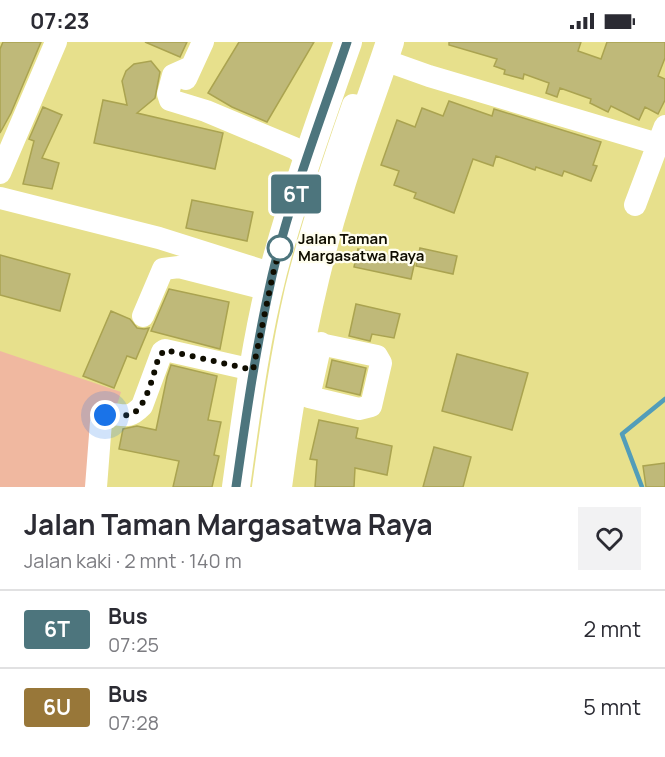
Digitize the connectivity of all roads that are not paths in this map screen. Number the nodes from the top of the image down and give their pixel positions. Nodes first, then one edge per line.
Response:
1 (56, 42) edge
2 (203, 42) edge
3 (347, 44) edge
4 (384, 48) edge
5 (662, 135) edge
6 (308, 157) junction
7 (0, 173) edge
8 (0, 198) edge
9 (635, 205) dead end
10 (271, 282) junction
11 (143, 316) dead end
12 (311, 341) junction
13 (253, 370) junction
14 (299, 395) junction
15 (96, 487) edge
16 (236, 487) edge
17 (246, 487) edge
18 (263, 487) edge
19 (278, 487) edge

1 - 7 street
2 - 6 street
3 - 6 main road
3 - 17 street
4 - 5 street
4 - 12 main road
4 - 18 street
5 - 9 street
6 - 10 main road
8 - 10 street
10 - 11 street
10 - 13 main road
12 - 14 main road
12 - 14 street
13 - 15 street
13 - 16 main road
14 - 19 main road

